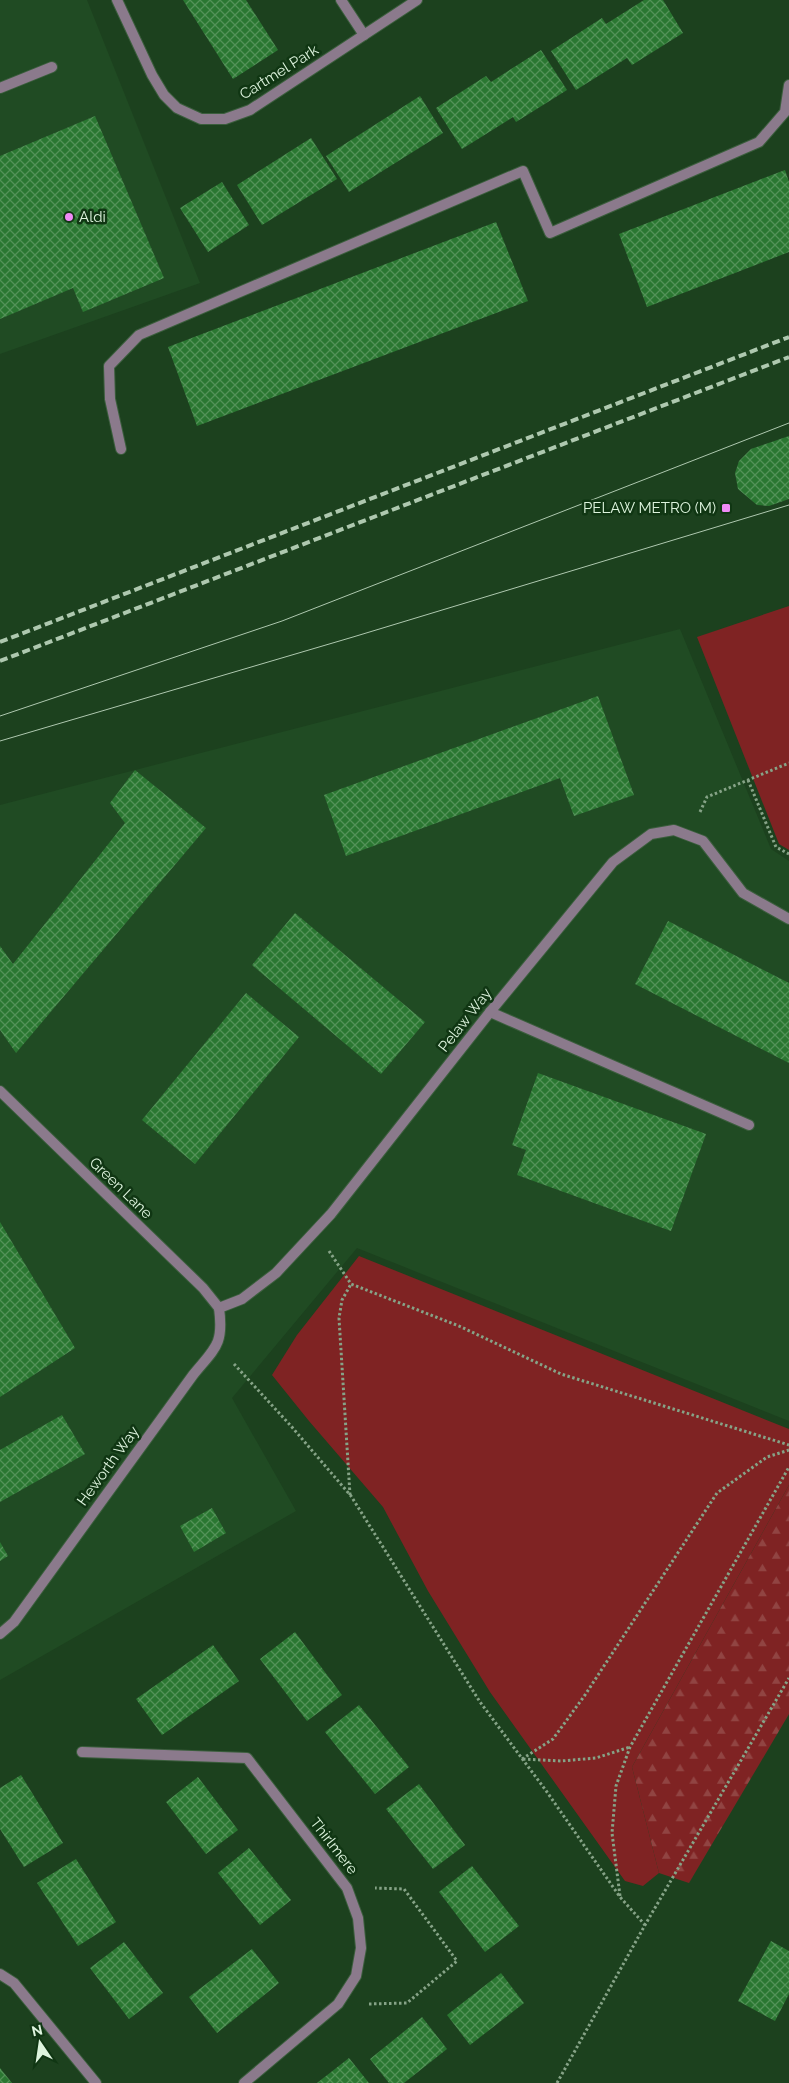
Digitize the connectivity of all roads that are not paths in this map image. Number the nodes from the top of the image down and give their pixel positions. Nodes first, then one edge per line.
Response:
1 (117, 0) edge
2 (341, 0) edge
3 (417, 0) edge
4 (364, 35) junction
5 (52, 67) dead end
6 (789, 85) edge
7 (0, 88) edge
8 (121, 449) dead end
9 (789, 919) edge
10 (490, 1012) junction
11 (0, 1091) edge
12 (749, 1125) dead end
13 (219, 1308) junction
14 (0, 1634) edge
15 (82, 1752) dead end
16 (0, 1974) edge
17 (96, 2083) edge
18 (244, 2083) edge

1 - 4 street, Cartmel Park
2 - 4 street
3 - 4 street, Cartmel Park
5 - 7 street
6 - 8 street
9 - 10 street, Pelaw Way
10 - 12 street
10 - 13 street, Pelaw Way
11 - 13 street, Green Lane
13 - 14 street, Heworth Way
15 - 18 street, Thirlmere
16 - 17 street

